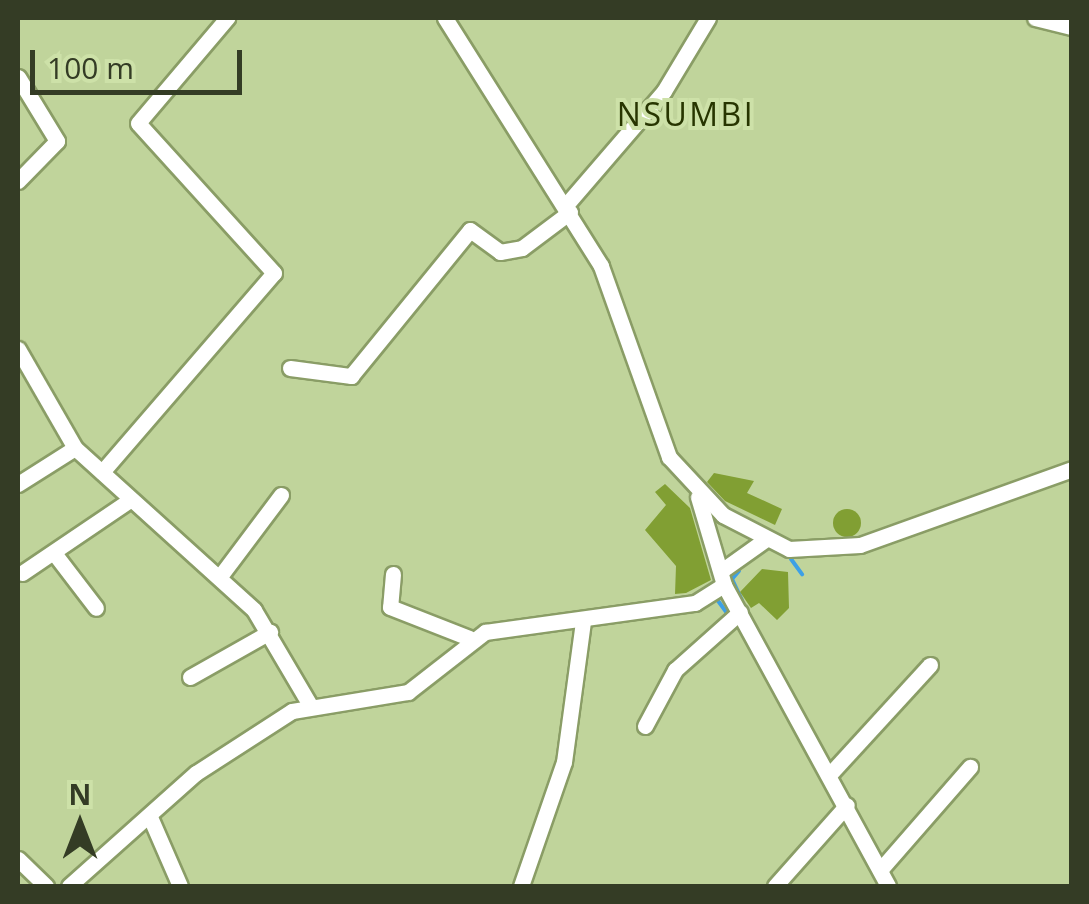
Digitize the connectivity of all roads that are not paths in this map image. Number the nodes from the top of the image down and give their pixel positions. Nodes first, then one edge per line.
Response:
1 (226, 18) edge
2 (445, 18) edge
3 (708, 18) edge
4 (1035, 18) edge
5 (1072, 27) edge
6 (18, 77) edge
7 (18, 181) edge
8 (568, 208) junction
9 (18, 349) edge
10 (290, 368) dead end
11 (74, 448) junction
12 (1072, 469) edge
13 (102, 472) junction
14 (18, 484) edge
15 (695, 490) junction
16 (281, 495) dead end
17 (130, 500) junction
18 (766, 539) junction
19 (54, 553) junction
20 (22, 574) dead end
21 (393, 574) dead end
22 (221, 575) junction
23 (724, 577) junction
24 (96, 608) dead end
25 (740, 612) junction
26 (583, 622) junction
27 (270, 632) junction
28 (469, 638) junction
29 (930, 665) dead end
30 (190, 677) dead end
31 (310, 705) junction
32 (645, 726) dead end
33 (970, 767) dead end
34 (830, 774) junction
35 (847, 805) junction
36 (150, 817) junction
37 (18, 859) edge
38 (880, 870) junction
39 (46, 886) edge
40 (69, 886) edge
41 (180, 886) edge
42 (520, 886) edge
43 (775, 886) edge
44 (888, 886) edge

1 - 13 street
2 - 8 street
3 - 8 street
4 - 5 street
6 - 7 street
8 - 10 street
8 - 15 street
9 - 11 street
11 - 13 street
11 - 14 street
12 - 18 street
13 - 17 street
15 - 18 street
15 - 23 street
16 - 22 street
17 - 19 street
17 - 22 street
18 - 23 street
19 - 20 street
19 - 24 street
21 - 28 street
22 - 27 street
23 - 25 street
23 - 26 street
25 - 32 street
25 - 34 street
26 - 28 street
26 - 42 street
27 - 30 street
27 - 31 street
28 - 31 street
29 - 34 street
31 - 36 street
33 - 38 street
34 - 35 street
35 - 38 street
35 - 43 street
36 - 40 street
36 - 41 street
37 - 39 street
38 - 44 street

